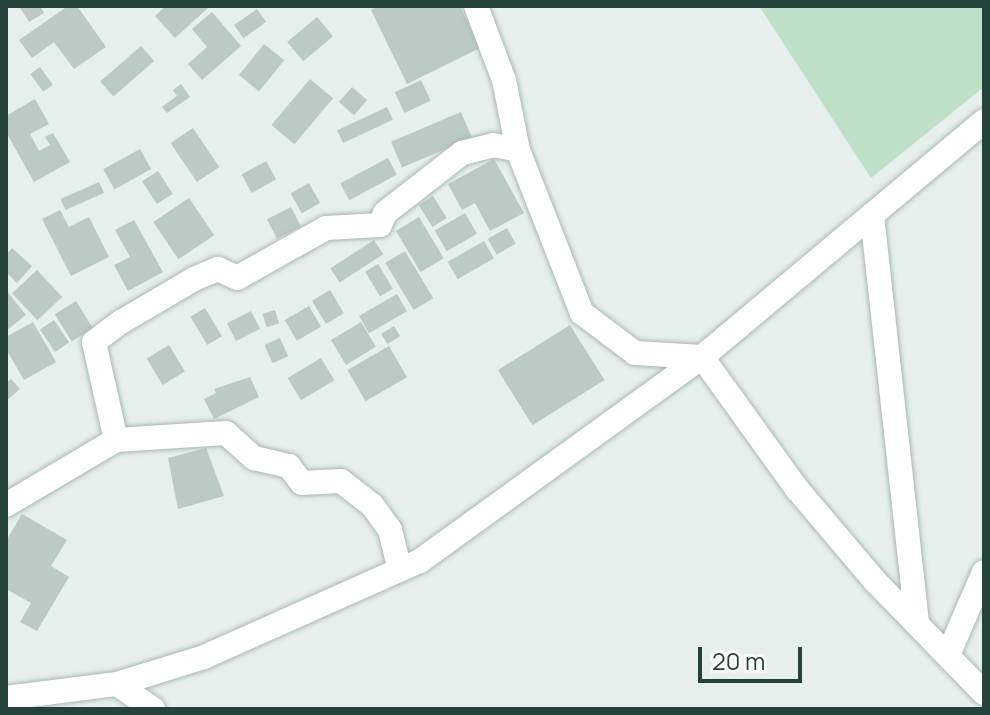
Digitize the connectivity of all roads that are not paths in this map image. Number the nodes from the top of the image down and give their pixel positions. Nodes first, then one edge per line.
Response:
1 (476, 6) edge
2 (984, 121) edge
3 (518, 150) junction
4 (872, 215) junction
5 (702, 357) junction
6 (116, 440) junction
7 (6, 505) edge
8 (400, 570) junction
9 (984, 572) edge
10 (917, 623) junction
11 (948, 655) junction
12 (117, 684) junction
13 (984, 693) edge
14 (6, 698) edge
15 (153, 709) edge

1 - 3 street
2 - 4 street
3 - 5 street
3 - 6 street
4 - 5 street
4 - 10 street
5 - 8 street
5 - 10 street
6 - 7 street
6 - 8 street
8 - 12 street
9 - 11 street
10 - 11 street
11 - 13 street
12 - 14 street
12 - 15 street

